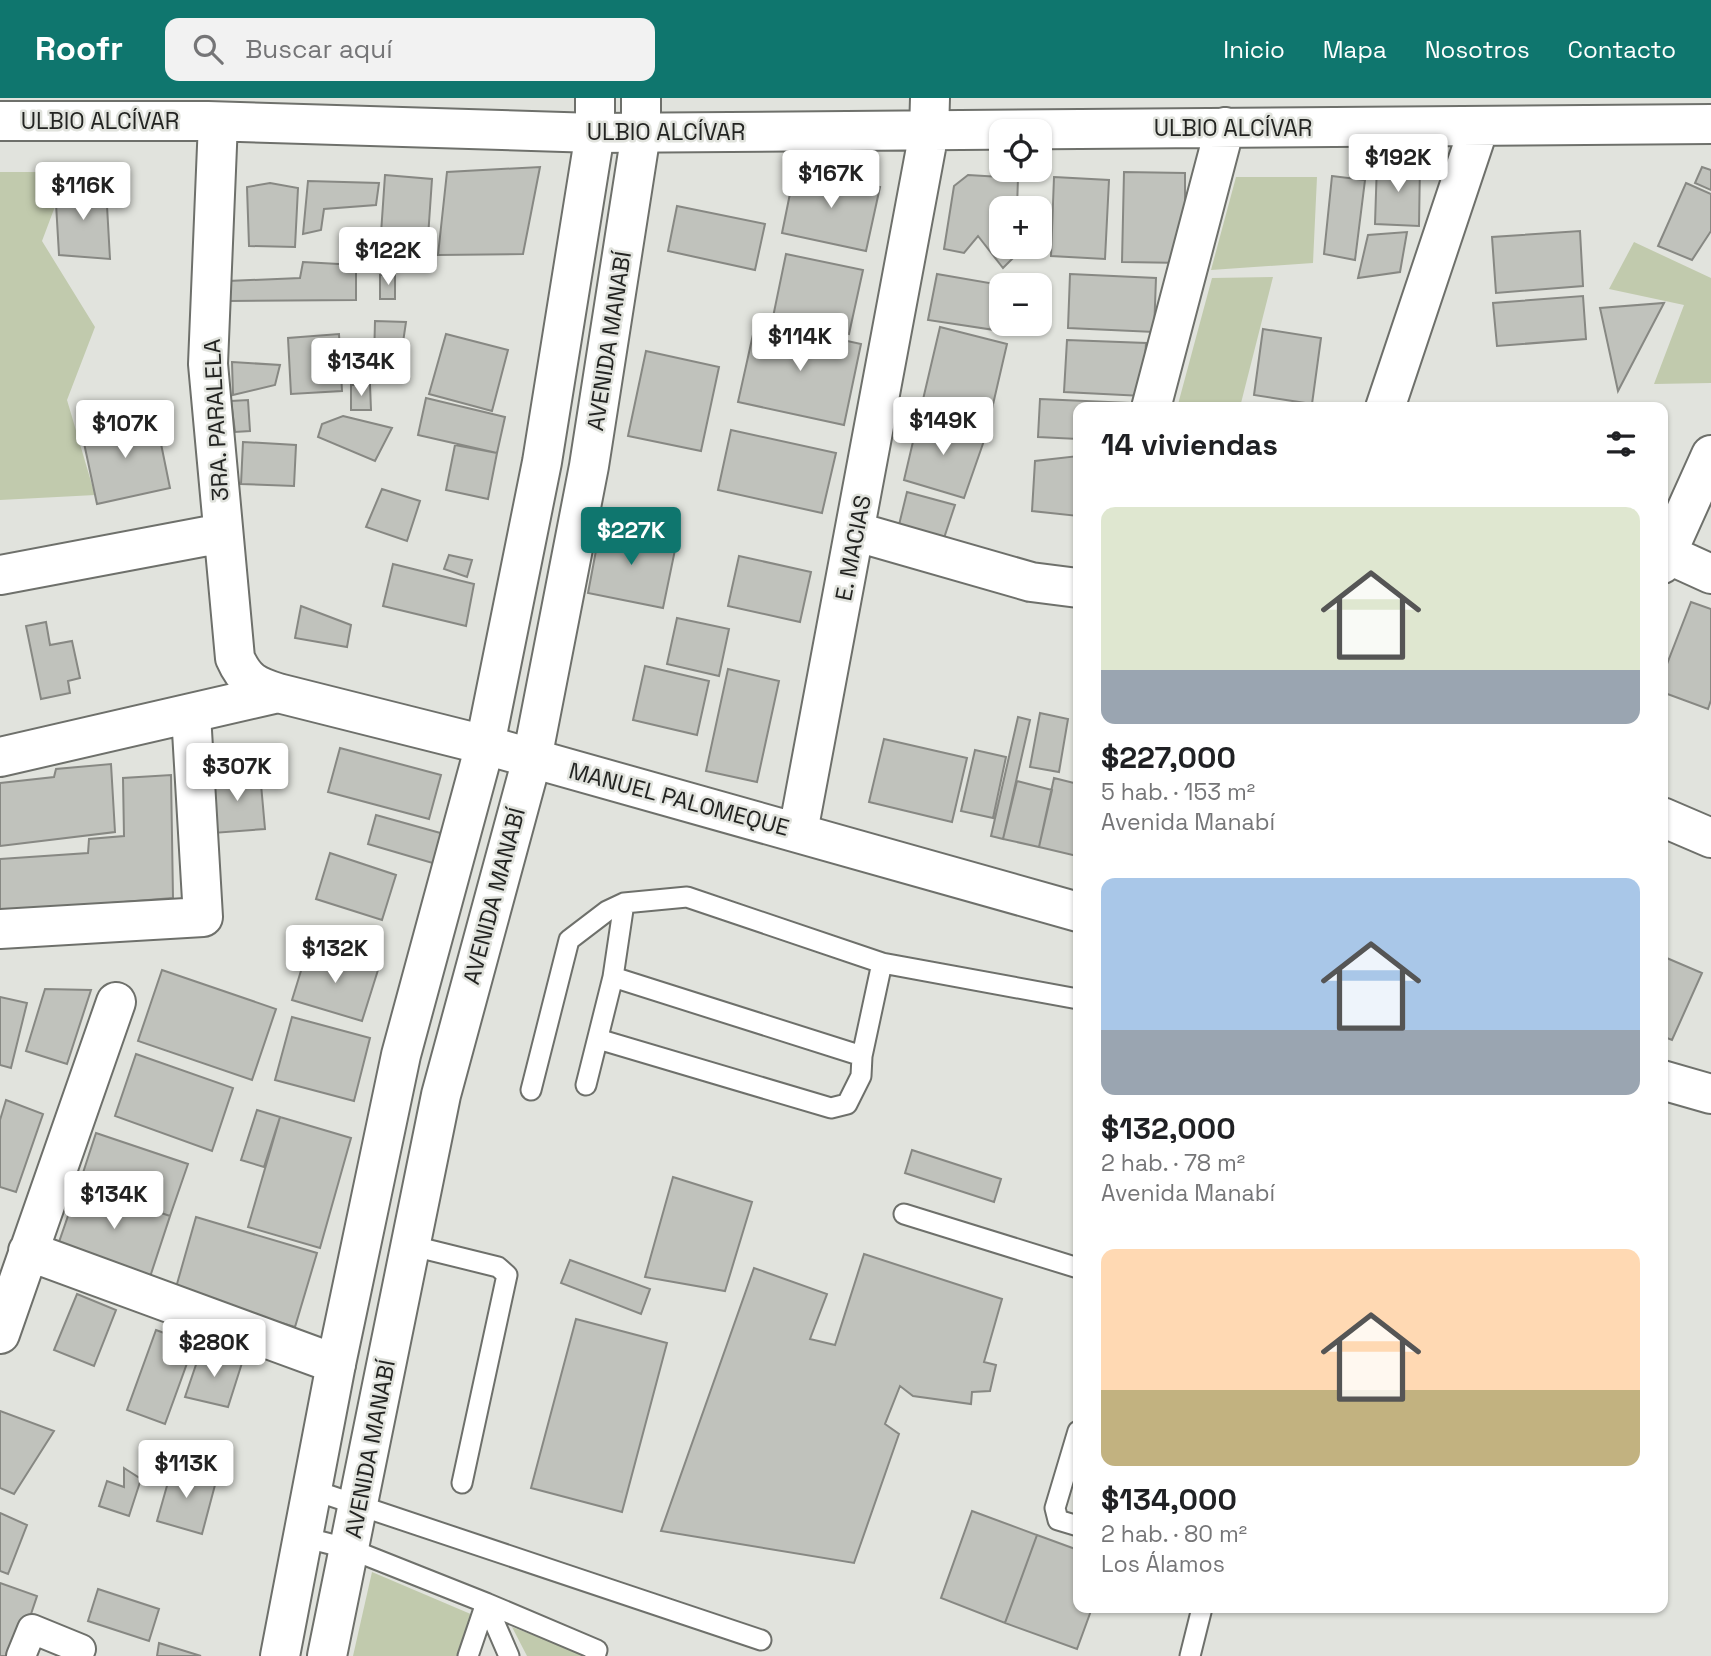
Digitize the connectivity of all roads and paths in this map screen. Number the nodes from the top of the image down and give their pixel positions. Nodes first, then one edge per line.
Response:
1 (210, 114) edge
2 (641, 115) edge
3 (930, 115) edge
4 (595, 116) edge
5 (1470, 117) edge
6 (0, 121) edge
7 (1711, 124) edge
8 (1225, 127) junction
9 (1153, 402) edge
10 (1387, 402) edge
11 (1711, 455) edge
12 (856, 532) junction
13 (223, 533) junction
14 (1668, 552) edge
15 (1668, 560) edge
16 (1711, 574) edge
17 (0, 575) edge
18 (1073, 587) edge
19 (278, 693) junction
20 (191, 714) junction
21 (485, 745) junction
22 (0, 757) edge
23 (532, 759) junction
24 (1668, 820) edge
25 (798, 832) junction
26 (1711, 838) edge
27 (624, 903) junction
28 (1073, 911) edge
29 (0, 929) edge
30 (882, 963) junction
31 (613, 977) junction
32 (1073, 998) edge
33 (116, 1002) dead end
34 (598, 1039) junction
35 (862, 1056) junction
36 (1668, 1082) edge
37 (586, 1085) dead end
38 (531, 1090) dead end
39 (1711, 1094) edge
40 (904, 1214) dead end
41 (409, 1245) junction
42 (28, 1251) junction
43 (1073, 1266) edge
44 (0, 1334) edge
45 (336, 1364) junction
46 (1073, 1448) edge
47 (462, 1483) dead end
48 (313, 1490) junction
49 (358, 1506) junction
50 (1073, 1524) edge
51 (303, 1537) junction
52 (351, 1549) junction
53 (486, 1603) junction
54 (1201, 1613) edge
55 (761, 1640) dead end
56 (80, 1648) dead end
57 (21, 1656) edge
58 (280, 1656) edge
59 (327, 1656) edge
60 (468, 1656) edge
61 (509, 1656) edge
62 (595, 1656) edge
63 (1190, 1656) edge

1 - 4 street, ULBIO ALCÍVAR
1 - 6 street, ULBIO ALCÍVAR
1 - 13 street, 3RA. PARALELA
2 - 3 street, ULBIO ALCÍVAR
2 - 4 street, ULBIO ALCÍVAR
2 - 23 street, AVENIDA MANABÍ
3 - 8 street, ULBIO ALCÍVAR
3 - 12 street, E. MACIAS
4 - 21 street, AVENIDA MANABÍ
5 - 7 street, ULBIO ALCÍVAR
5 - 8 street, ULBIO ALCÍVAR
5 - 10 street
8 - 9 street
11 - 14 street
12 - 18 street
12 - 25 street, E. MACIAS
13 - 17 street
13 - 19 street, 3RA. PARALELA
15 - 16 street
19 - 20 street
19 - 21 street, MANUEL PALOMEQUE
20 - 22 street
20 - 29 street
21 - 23 street, MANUEL PALOMEQUE
21 - 45 street, AVENIDA MANABÍ
23 - 25 street, MANUEL PALOMEQUE
23 - 41 street, AVENIDA MANABÍ
24 - 26 street
25 - 28 street, MANUEL PALOMEQUE
27 - 30 lane
27 - 31 lane
27 - 38 lane
30 - 32 lane
30 - 35 lane
31 - 34 lane
31 - 35 lane
33 - 42 street
34 - 35 lane
34 - 37 lane
36 - 39 street
40 - 43 lane
41 - 47 lane
41 - 49 street, AVENIDA MANABÍ
42 - 44 street
42 - 45 street
45 - 48 street, AVENIDA MANABÍ
46 - 50 lane
48 - 49 lane
48 - 51 street, AVENIDA MANABÍ
49 - 52 street, AVENIDA MANABÍ
49 - 55 lane
51 - 52 lane
51 - 58 street, AVENIDA MANABÍ
52 - 53 lane
52 - 59 street, AVENIDA MANABÍ
53 - 60 lane
53 - 61 lane
53 - 62 lane
54 - 63 lane
56 - 57 street

